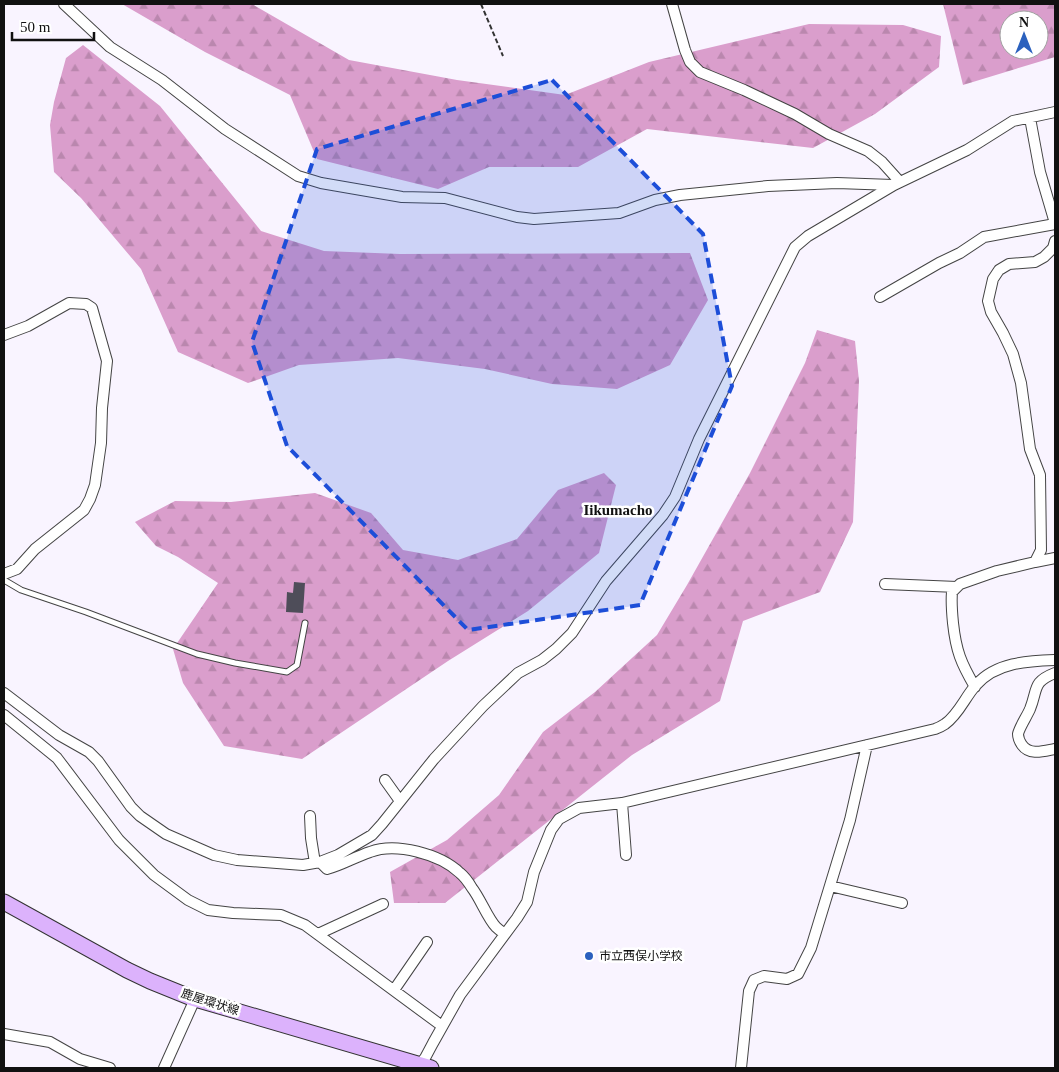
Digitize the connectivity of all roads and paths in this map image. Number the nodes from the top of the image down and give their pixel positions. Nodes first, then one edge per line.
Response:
1 (64, 4) edge
2 (481, 4) edge
3 (672, 4) edge
4 (502, 56) dead end
5 (1055, 112) edge
6 (1030, 118) junction
7 (897, 184) junction
8 (1055, 224) edge
9 (1055, 240) edge
10 (880, 297) dead end
11 (4, 335) edge
12 (1055, 558) edge
13 (1035, 562) junction
14 (4, 574) edge
15 (4, 580) edge
16 (885, 584) dead end
17 (957, 587) junction
18 (305, 623) dead end
19 (1055, 660) edge
20 (1055, 673) edge
21 (975, 687) junction
22 (4, 693) edge
23 (4, 715) edge
24 (867, 744) junction
25 (1055, 749) edge
26 (384, 780) dead end
27 (400, 801) junction
28 (622, 803) junction
29 (310, 816) dead end
30 (626, 855) dead end
31 (318, 862) junction
32 (830, 886) junction
33 (4, 902) edge
34 (902, 903) dead end
35 (383, 904) dead end
36 (318, 934) junction
37 (505, 934) junction
38 (427, 942) dead end
39 (394, 990) junction
40 (195, 999) junction
41 (442, 1026) junction
42 (4, 1034) edge
43 (425, 1066) edge
44 (110, 1068) edge
45 (164, 1068) edge
46 (741, 1068) edge

1 - 7 street
2 - 4 path
3 - 7 street
5 - 6 street
6 - 7 street
6 - 8 street
7 - 27 street
8 - 10 street
9 - 13 street
11 - 14 street
12 - 13 street
13 - 17 street
15 - 18 lane
16 - 17 street
17 - 21 street
19 - 21 street
20 - 25 street
21 - 24 street
22 - 31 street
23 - 36 street
24 - 28 street
24 - 32 street
26 - 27 street
27 - 31 street
28 - 30 street
28 - 37 street
29 - 31 street
31 - 37 street
32 - 34 street
32 - 46 street
33 - 40 main road, 鹿屋環状線
35 - 36 street
36 - 39 street
37 - 41 street
38 - 39 street
39 - 41 street
40 - 43 main road, 鹿屋環状線
40 - 45 street
41 - 43 street
42 - 44 street

